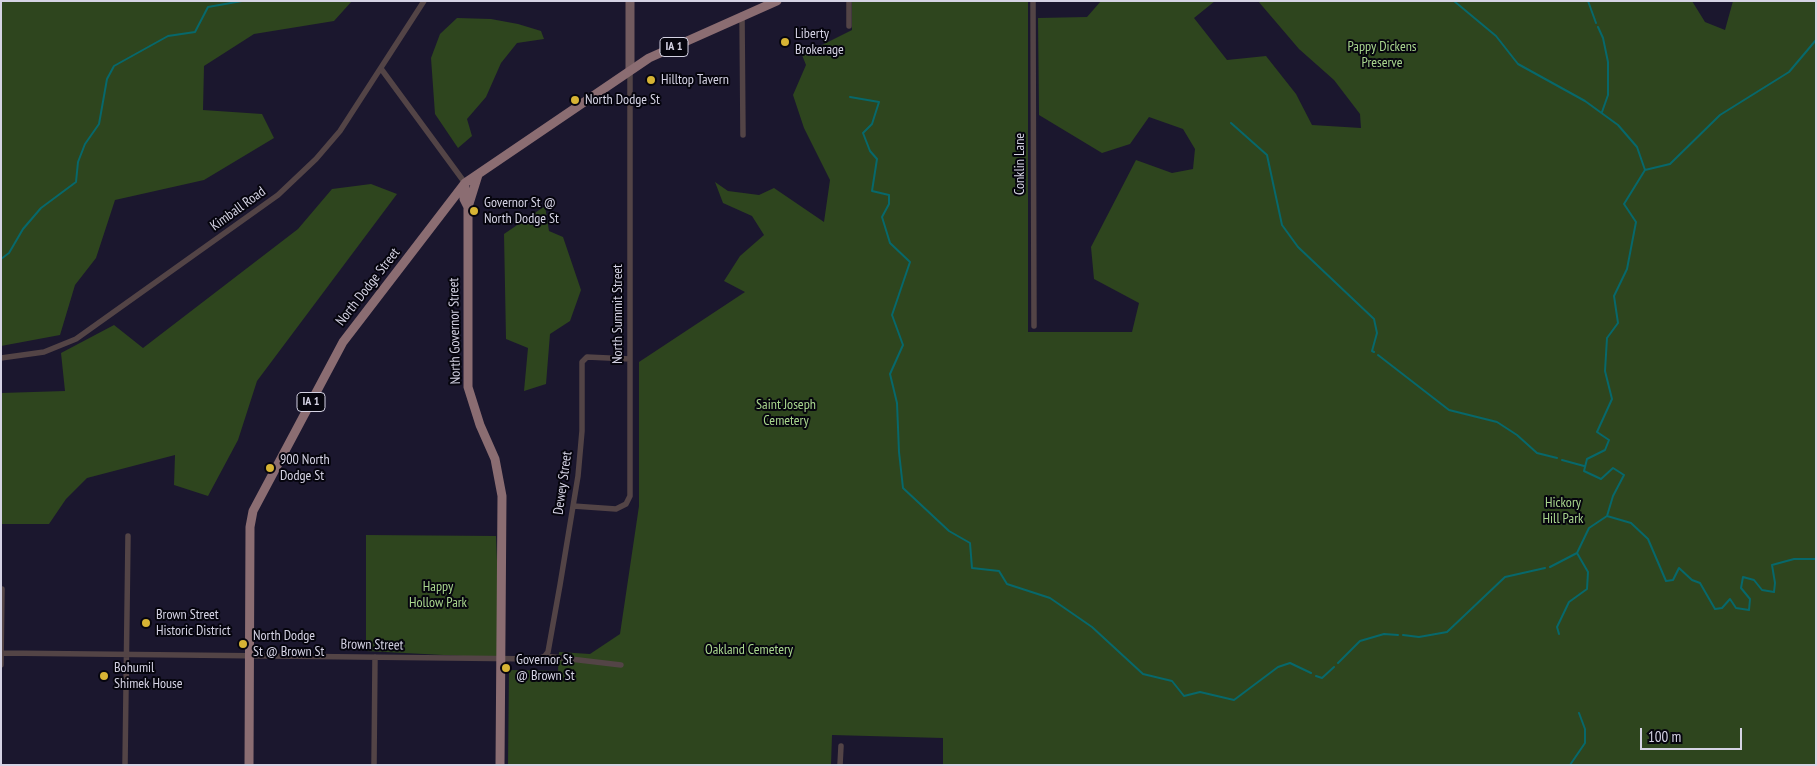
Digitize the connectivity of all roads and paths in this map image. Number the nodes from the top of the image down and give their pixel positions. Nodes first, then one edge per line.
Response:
1 (424, 1) edge
2 (630, 1) edge
3 (777, 1) edge
4 (849, 1) edge
5 (1033, 1) edge
6 (742, 15) junction
7 (849, 26) dead end
8 (630, 69) junction
9 (382, 70) junction
10 (743, 134) dead end
11 (478, 175) junction
12 (465, 183) junction
13 (447, 206) junction
14 (468, 207) junction
15 (1034, 326) dead end
16 (1, 358) edge
17 (630, 359) junction
18 (573, 506) junction
19 (128, 536) dead end
20 (2, 589) edge
21 (1, 653) edge
22 (125, 655) junction
23 (251, 656) junction
24 (545, 656) junction
25 (375, 657) junction
26 (501, 658) junction
27 (1, 665) edge
28 (621, 665) dead end
29 (841, 746) dead end
30 (125, 765) edge
31 (249, 765) edge
32 (374, 765) edge
33 (500, 765) edge
34 (840, 765) edge

1 - 9 street, Kimball Road
2 - 8 street
3 - 6 main road, North Dodge Street / IA 1
4 - 7 street
5 - 15 street, Conklin Lane
6 - 8 main road, North Dodge Street / IA 1
6 - 10 street
8 - 11 main road, North Dodge Street / IA 1
8 - 17 street, North Summit Street
9 - 12 street, North Governor Street
9 - 16 street, Kimball Road
11 - 12 main road, North Dodge Street / IA 1
11 - 14 main road
12 - 13 main road, North Dodge Street / IA 1
12 - 14 main road, North Governor Street
13 - 14 main road
13 - 23 main road, North Dodge Street / IA 1
14 - 26 main road, North Governor Street
17 - 18 street, Dewey Street
17 - 18 street, North Summit Street
18 - 24 street, Dewey Street
19 - 22 street
20 - 21 street
21 - 22 street, Brown Street
21 - 27 street
22 - 23 street, Brown Street
22 - 30 street
23 - 25 street, Brown Street
23 - 31 main road, North Dodge Street / IA 1
24 - 26 street, Brown Street
24 - 28 street, Brown Street
25 - 26 street, Brown Street
25 - 32 street
26 - 33 main road, North Governor Street
29 - 34 street

